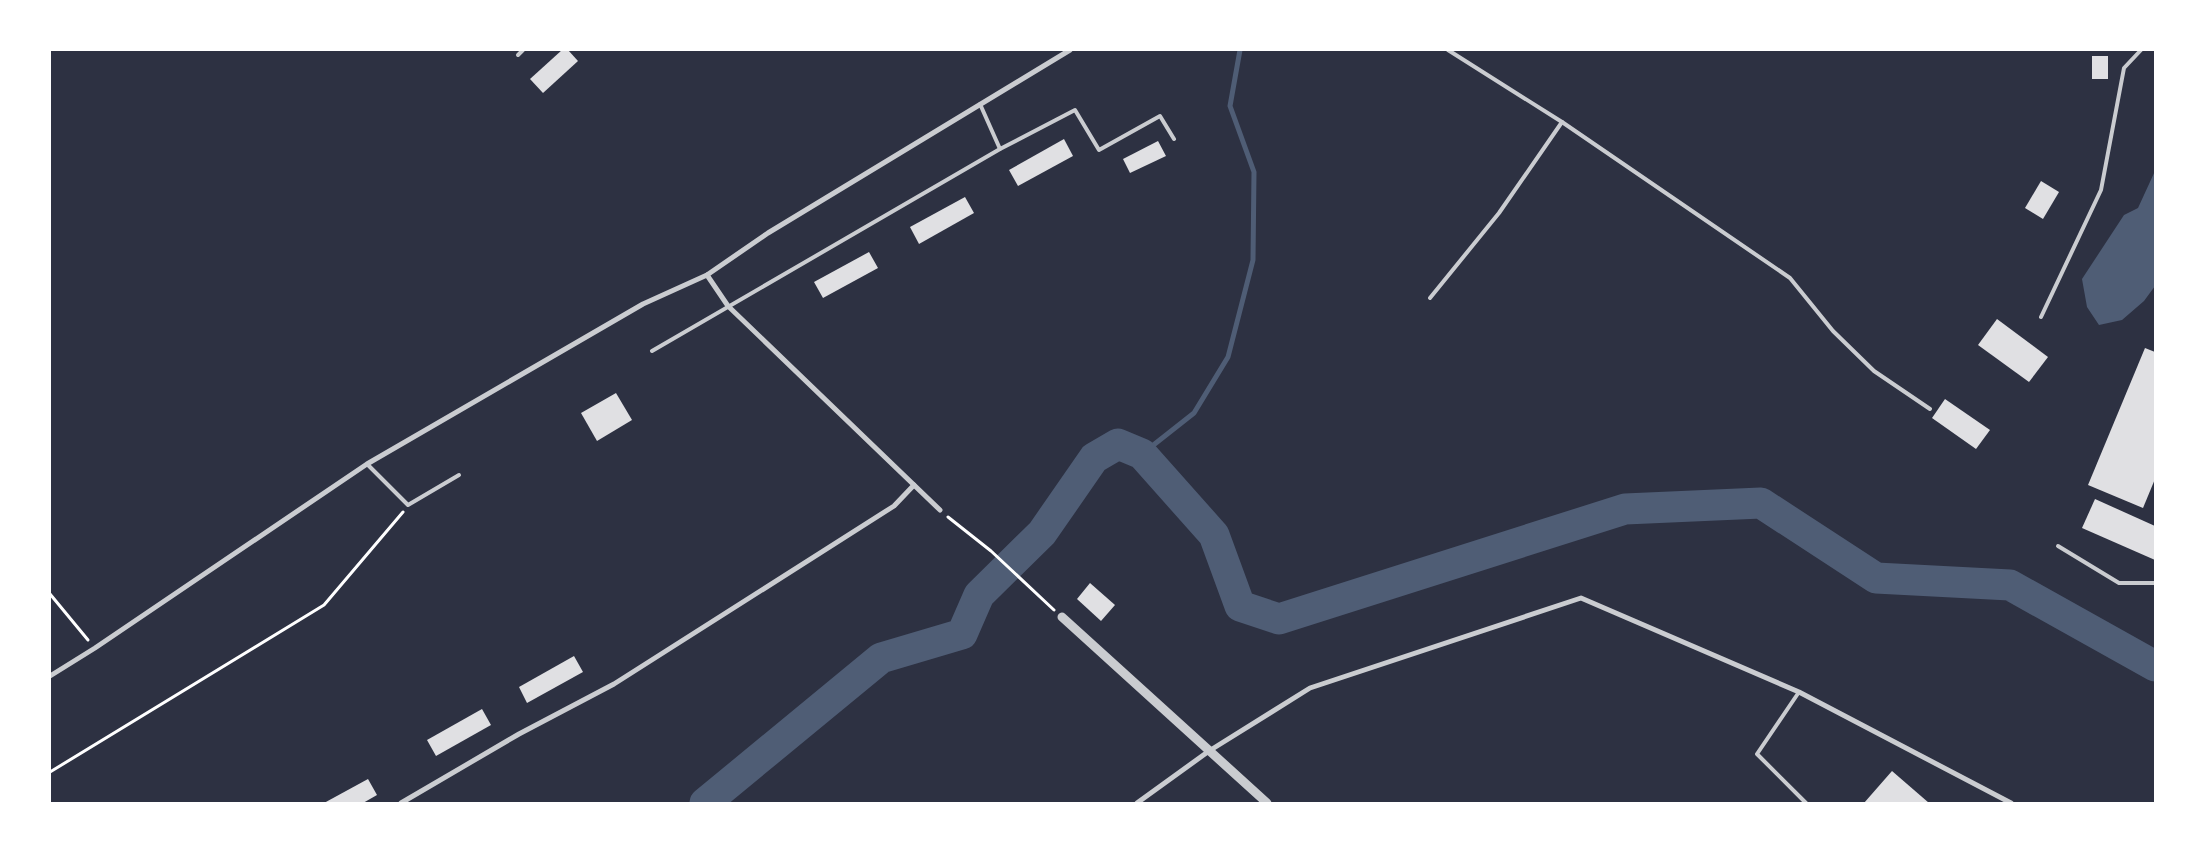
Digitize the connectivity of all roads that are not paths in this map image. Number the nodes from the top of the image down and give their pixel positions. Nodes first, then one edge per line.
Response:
1 (523, 50) edge
2 (1070, 50) edge
3 (1448, 50) edge
4 (2141, 50) edge
5 (518, 55) dead end
6 (980, 104) junction
7 (1562, 122) junction
8 (1174, 139) dead end
9 (1000, 149) junction
10 (706, 276) junction
11 (1430, 298) dead end
12 (728, 306) junction
13 (2041, 317) dead end
14 (652, 351) dead end
15 (1930, 409) dead end
16 (367, 464) junction
17 (459, 475) dead end
18 (914, 486) junction
19 (940, 510) road end
20 (2058, 546) dead end
21 (2155, 583) edge
22 (1062, 617) road end
23 (50, 676) edge
24 (1799, 692) junction
25 (1209, 751) junction
26 (401, 803) edge
27 (1137, 803) edge
28 (1267, 803) edge
29 (1806, 803) edge
30 (2011, 803) edge

1 - 5 lane
2 - 6 street
3 - 7 lane
4 - 13 lane
6 - 9 lane
6 - 10 street
7 - 11 lane
7 - 15 lane
8 - 9 lane
9 - 12 lane
10 - 12 street
10 - 16 street
12 - 14 lane
12 - 18 street
16 - 17 lane
16 - 23 street
18 - 19 street
18 - 26 street
20 - 21 lane
22 - 25 street
24 - 25 street
24 - 29 lane
24 - 30 street
25 - 27 street
25 - 28 street

